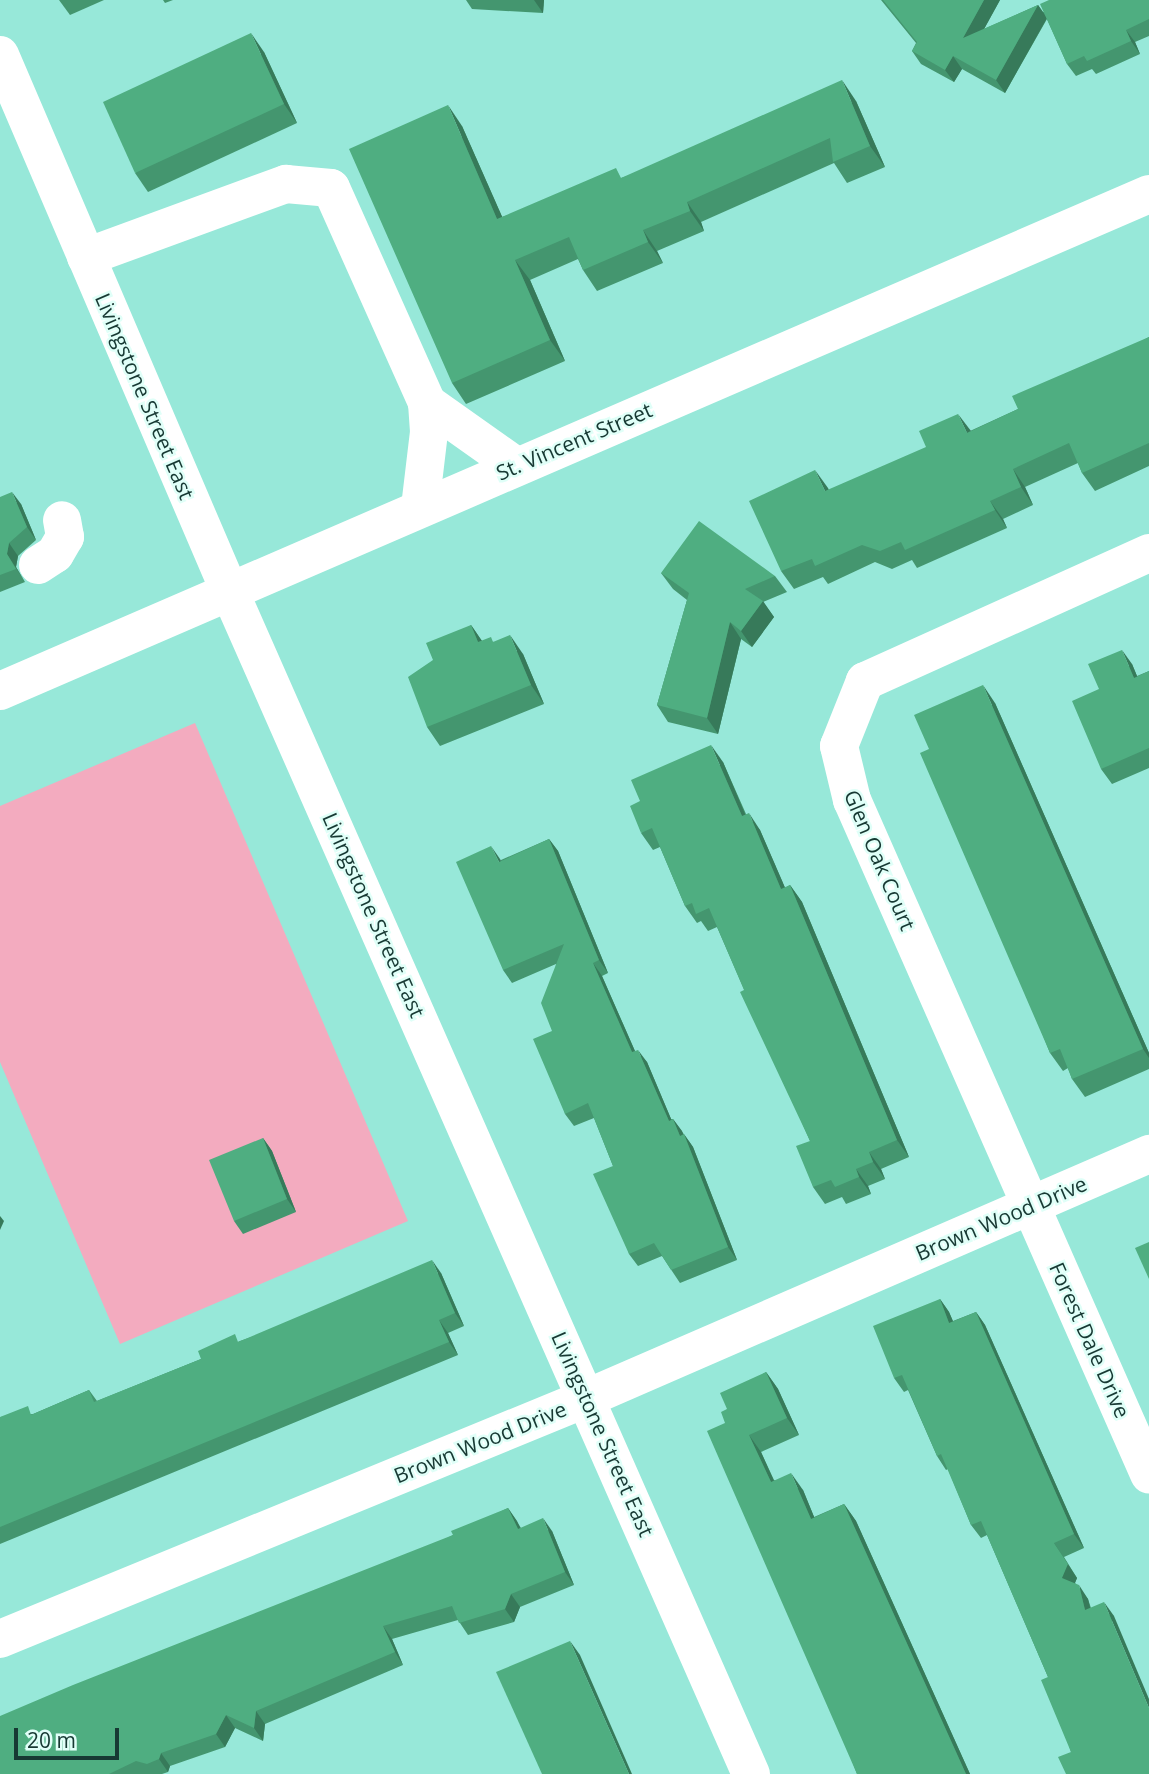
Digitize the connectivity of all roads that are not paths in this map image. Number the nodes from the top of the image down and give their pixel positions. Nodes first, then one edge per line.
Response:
1 (0, 55) edge
2 (1149, 194) edge
3 (86, 257) junction
4 (427, 403) junction
5 (516, 466) junction
6 (419, 507) junction
7 (62, 520) dead end
8 (1149, 553) edge
9 (38, 565) dead end
10 (229, 590) junction
11 (0, 691) edge
12 (1149, 1154) edge
13 (1031, 1206) junction
14 (587, 1398) junction
15 (1149, 1474) edge
16 (0, 1639) edge
17 (751, 1774) edge

1 - 3 street, Livingstone Street East
2 - 5 street, St. Vincent Street
3 - 4 street
3 - 10 street, Livingstone Street East
4 - 5 street
4 - 6 street
5 - 6 street, St. Vincent Street
6 - 10 street, St. Vincent Street
7 - 9 street
8 - 13 street, Glen Oak Court
10 - 11 street, St. Vincent Street
10 - 14 street, Livingstone Street East
12 - 13 street, Brown Wood Drive
13 - 14 street, Brown Wood Drive
13 - 15 street, Forest Dale Drive
14 - 16 street, Brown Wood Drive
14 - 17 street, Livingstone Street East

